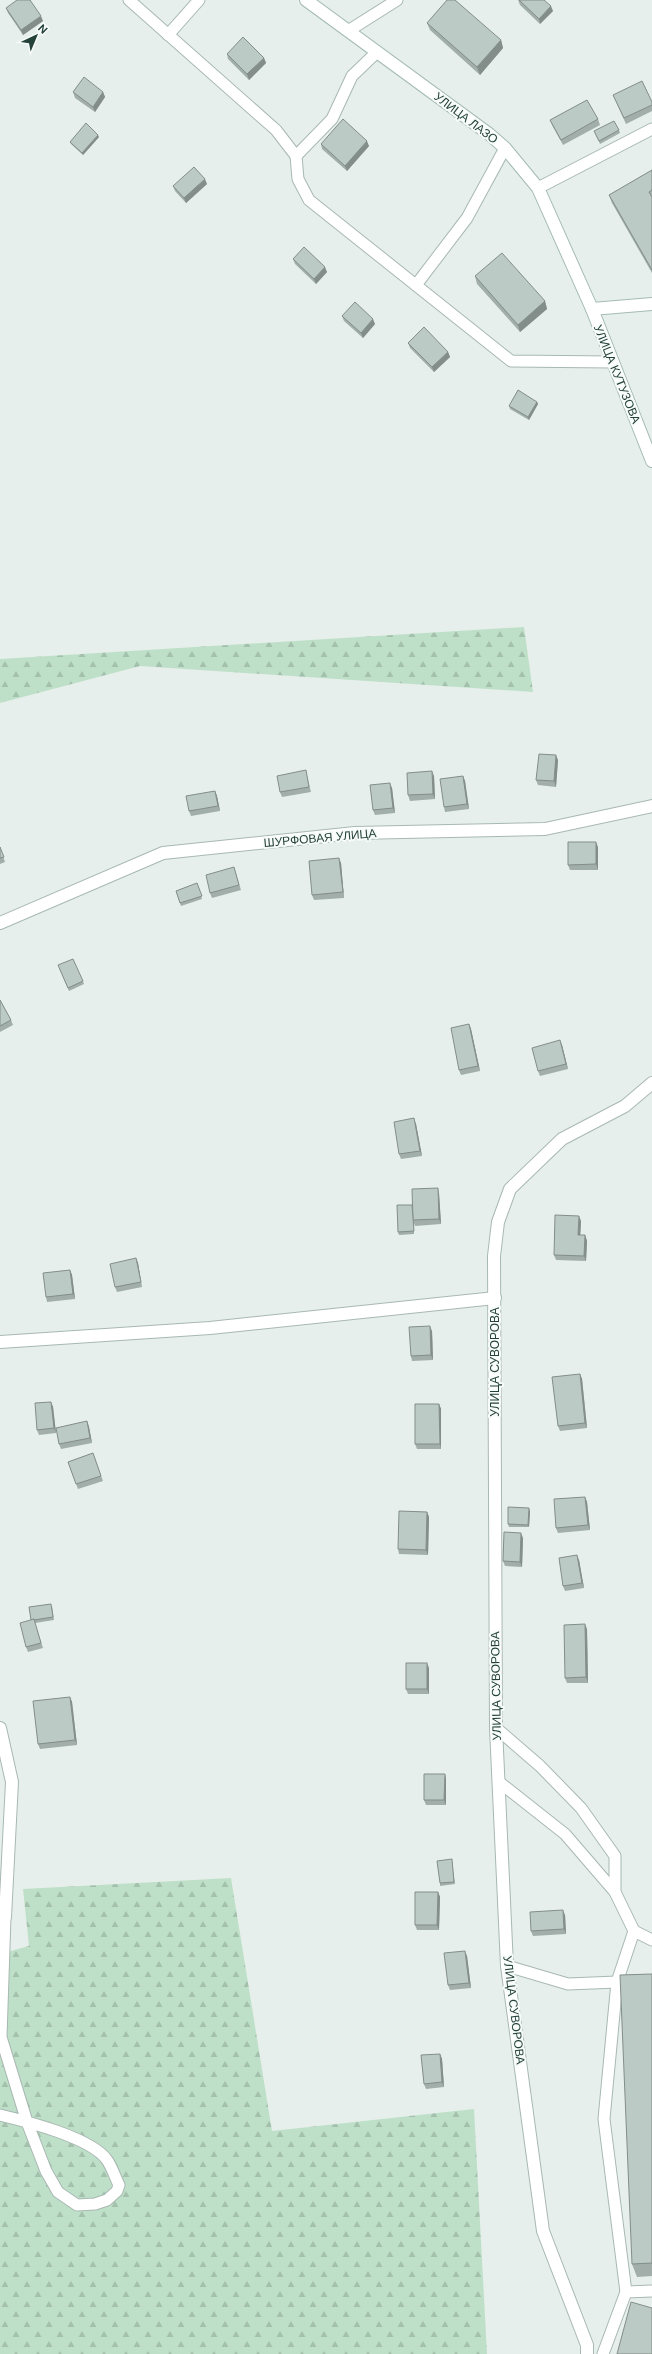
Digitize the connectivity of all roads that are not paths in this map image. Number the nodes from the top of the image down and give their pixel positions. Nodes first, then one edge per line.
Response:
1 (129, 0) edge
2 (199, 0) edge
3 (306, 0) edge
4 (397, 0) edge
5 (348, 31) junction
6 (168, 35) junction
7 (377, 52) junction
8 (652, 129) edge
9 (504, 148) junction
10 (296, 156) junction
11 (538, 188) junction
12 (416, 284) junction
13 (652, 304) edge
14 (592, 309) junction
15 (612, 362) junction
16 (652, 461) edge
17 (652, 806) edge
18 (0, 923) edge
19 (652, 1083) edge
20 (495, 1298) junction
21 (0, 1342) edge
22 (0, 1728) edge
23 (496, 1728) junction
24 (499, 1782) junction
25 (615, 1892) junction
26 (5, 1917) joint
27 (634, 1931) junction
28 (652, 1940) edge
29 (507, 1966) junction
30 (617, 1982) junction
31 (0, 2115) edge
32 (27, 2122) junction
33 (652, 2291) edge
34 (626, 2292) junction
35 (587, 2354) edge
36 (603, 2354) edge

1 - 6 lane
2 - 6 lane
3 - 5 street, УЛИЦА ЛАЗО
4 - 5 lane
5 - 7 street, УЛИЦА ЛАЗО
6 - 10 lane
7 - 9 street, УЛИЦА ЛАЗО
7 - 10 lane
8 - 11 lane
9 - 11 street, УЛИЦА ЛАЗО
9 - 12 lane
10 - 12 lane
11 - 14 street, УЛИЦА ЛАЗО
12 - 15 lane
13 - 14 street
14 - 15 street, УЛИЦА КУТУЗОВА
15 - 16 street, УЛИЦА КУТУЗОВА
17 - 18 street, ШУРФОВАЯ УЛИЦА
19 - 20 street, УЛИЦА СУВОРОВА
20 - 21 street
20 - 23 street, УЛИЦА СУВОРОВА
22 - 26 street
23 - 24 street, УЛИЦА СУВОРОВА
23 - 25 lane
24 - 25 lane
24 - 29 street, УЛИЦА СУВОРОВА
25 - 27 lane
26 - 32 lane
27 - 28 lane
27 - 30 lane
29 - 30 lane
29 - 35 street, УЛИЦА СУВОРОВА
30 - 34 lane
31 - 32 lane
32 - 32 lane
33 - 34 lane
34 - 36 lane

